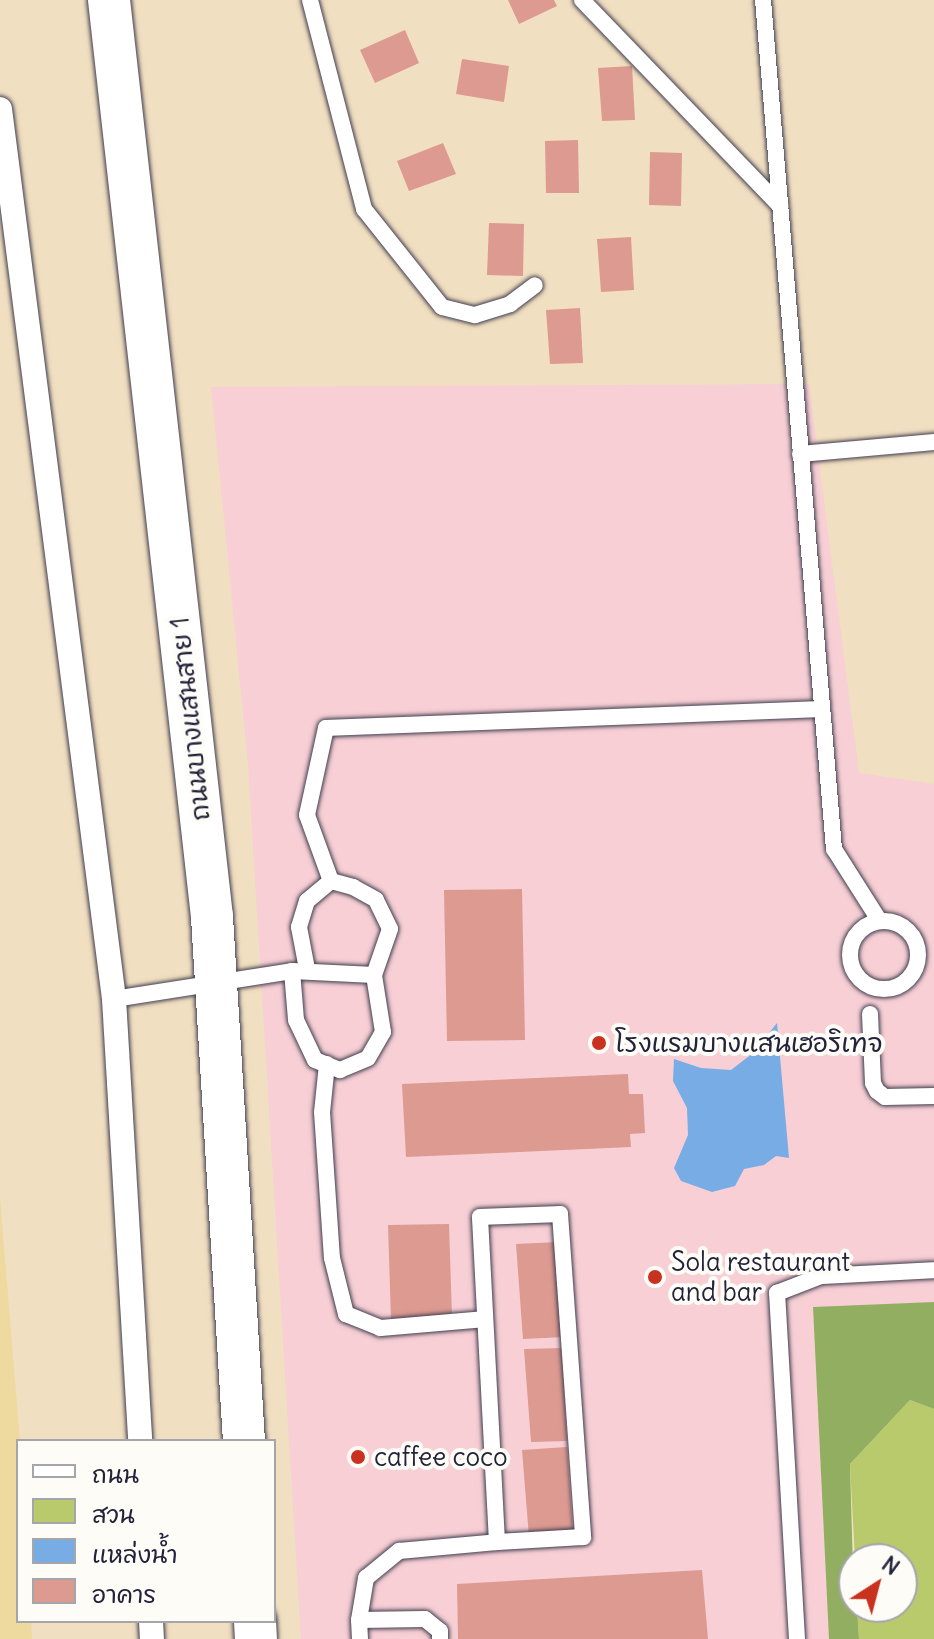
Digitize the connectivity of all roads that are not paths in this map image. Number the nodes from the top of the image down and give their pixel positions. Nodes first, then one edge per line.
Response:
1 (109, 0) edge
2 (310, 0) edge
3 (582, 0) edge
4 (763, 0) edge
5 (0, 109) edge
6 (780, 206) junction
7 (535, 285) dead end
8 (934, 442) edge
9 (800, 454) junction
10 (821, 709) junction
11 (331, 881) junction
12 (879, 920) junction
13 (926, 952) edge
14 (299, 970) junction
15 (374, 975) junction
16 (216, 981) junction
17 (114, 999) junction
18 (870, 1014) dead end
19 (327, 1064) junction
20 (934, 1096) edge
21 (934, 1270) edge
22 (484, 1319) junction
23 (140, 1439) edge
24 (244, 1439) edge
25 (497, 1542) junction
26 (359, 1620) junction
27 (360, 1639) edge
28 (440, 1639) edge
29 (797, 1639) edge

1 - 16 street, ถนนบางแสนสาย 1
2 - 7 lane
3 - 6 lane
4 - 6 lane
5 - 17 street
6 - 9 lane
8 - 9 lane
9 - 10 lane
10 - 11 lane
10 - 12 lane
11 - 14 lane
11 - 15 lane
12 - 13 lane
12 - 13 lane
14 - 15 lane
14 - 16 lane
14 - 19 lane
15 - 19 lane
16 - 17 lane
16 - 24 street, ถนนบางแสนสาย 1
17 - 23 street
18 - 20 lane
19 - 22 lane
21 - 29 lane
22 - 25 lane
22 - 25 lane
25 - 26 lane
26 - 27 lane
26 - 28 lane

